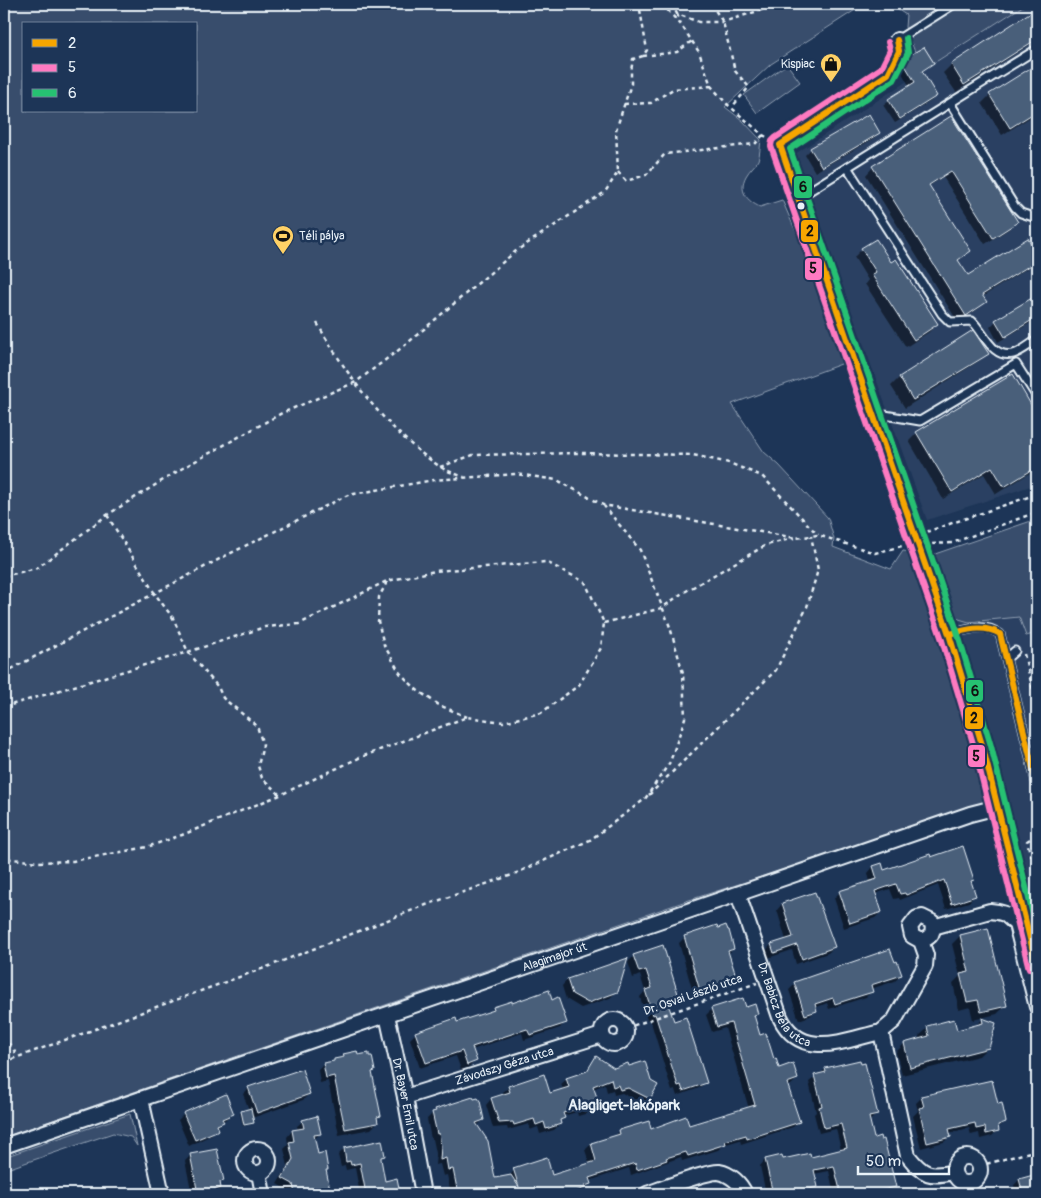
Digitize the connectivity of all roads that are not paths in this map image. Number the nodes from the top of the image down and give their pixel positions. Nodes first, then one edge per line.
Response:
1 (954, 4) edge
2 (897, 40) joint
3 (1037, 50) edge
4 (950, 103) junction
5 (847, 167) junction
6 (798, 198) junction
7 (1037, 214) edge
8 (1037, 340) edge
9 (1037, 397) edge
10 (872, 413) junction
11 (949, 634) junction
12 (1015, 650) road end
13 (1007, 658) junction
14 (1028, 779) dead end
15 (1037, 785) edge
16 (997, 807) junction
17 (970, 814) junction
18 (1005, 836) junction
19 (738, 894) junction
20 (932, 927) junction
21 (921, 941) junction
22 (1035, 946) edge
23 (1037, 967) edge
24 (1037, 1007) edge
25 (387, 1014) junction
26 (626, 1028) road end
27 (881, 1032) junction
28 (405, 1096) junction
29 (141, 1099) junction
30 (4, 1146) edge
31 (979, 1166) road end
32 (259, 1173) dead end
33 (162, 1194) edge
34 (264, 1194) edge
35 (423, 1194) edge
36 (647, 1194) edge
37 (746, 1194) edge

1 - 2 lane
2 - 6 street
3 - 4 lane
4 - 5 lane
4 - 7 lane
5 - 6 lane
5 - 8 lane
6 - 10 street
9 - 10 lane
10 - 11 street
11 - 13 lane
11 - 16 street
12 - 13 lane
13 - 15 lane
14 - 15 lane
16 - 17 street, Alagimajor út
16 - 18 street
17 - 18 street
17 - 19 street, Alagimajor út
18 - 22 street
19 - 25 street, Alagimajor út
19 - 27 street, Dr. Babicz Béla utca
20 - 21 street
20 - 21 street
20 - 24 street
21 - 27 street
22 - 23 street
25 - 28 street, Dr. Bayer Emil utca
25 - 29 street, Alagimajor út
26 - 28 street, Závodszy Géza utca
27 - 31 street
28 - 35 street, Dr. Bayer Emil utca
29 - 30 street, Alagimajor út
29 - 33 street
32 - 34 street
36 - 37 street

